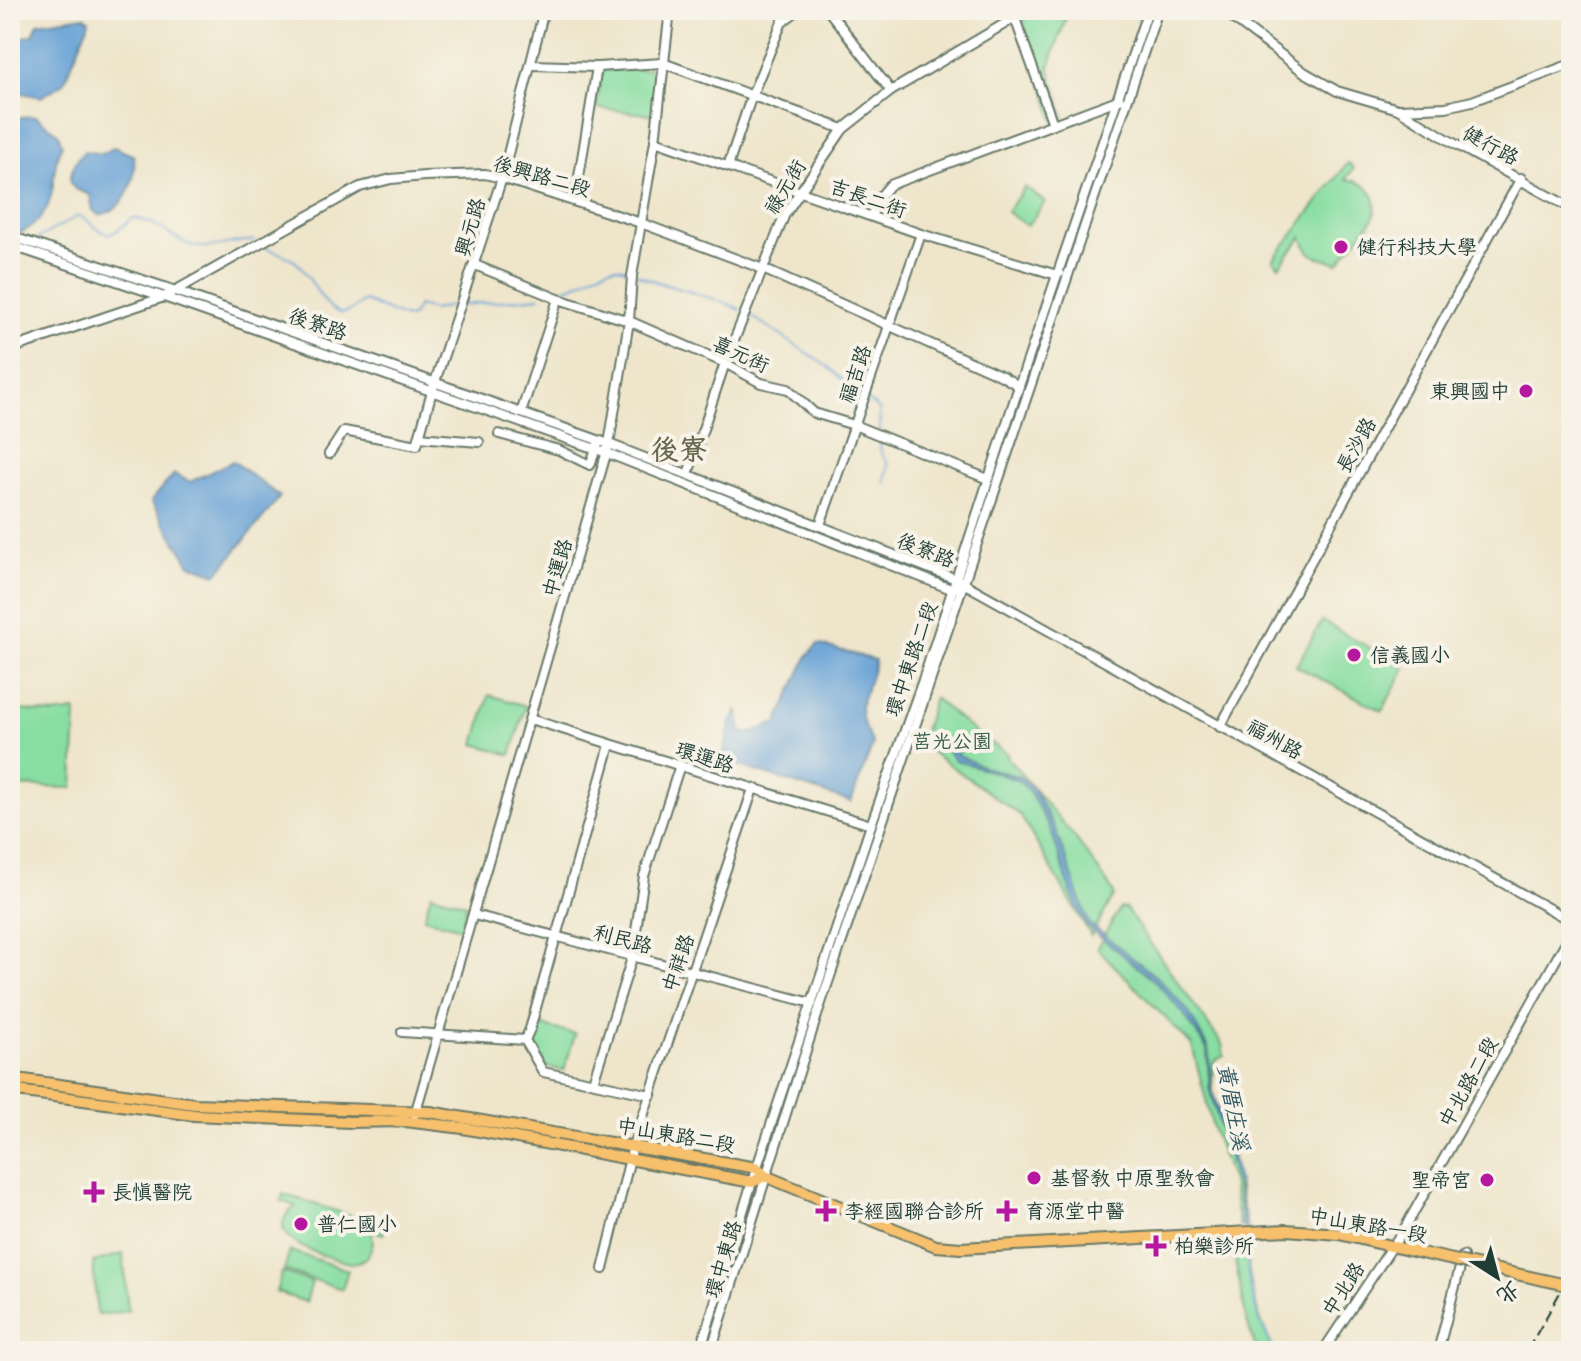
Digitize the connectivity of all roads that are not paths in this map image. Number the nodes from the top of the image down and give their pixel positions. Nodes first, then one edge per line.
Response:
1 (544, 10) edge
2 (670, 10) edge
3 (798, 10) edge
4 (828, 10) edge
5 (1028, 10) edge
6 (1148, 10) edge
7 (1158, 10) edge
8 (1222, 10) edge
9 (1014, 14) edge
10 (663, 63) junction
11 (1571, 64) edge
12 (532, 65) junction
13 (597, 67) junction
14 (891, 91) junction
15 (752, 95) junction
16 (1128, 97) junction
17 (1118, 99) junction
18 (1398, 109) junction
19 (1053, 124) junction
20 (843, 129) junction
21 (655, 141) junction
22 (728, 166) junction
23 (502, 178) junction
24 (1521, 178) junction
25 (799, 191) junction
26 (575, 201) junction
27 (1571, 208) edge
28 (871, 216) junction
29 (641, 223) junction
30 (921, 234) junction
31 (10, 236) edge
32 (10, 245) edge
33 (475, 265) junction
34 (1070, 268) junction
35 (763, 269) junction
36 (1057, 275) junction
37 (176, 291) junction
38 (164, 297) junction
39 (558, 299) junction
40 (629, 321) junction
41 (889, 325) junction
42 (10, 349) edge
43 (725, 363) junction
44 (1019, 386) junction
45 (433, 387) junction
46 (521, 413) junction
47 (854, 425) junction
48 (499, 434) dead end
49 (419, 437) junction
50 (479, 442) dead end
51 (598, 445) junction
52 (608, 448) junction
53 (329, 454) dead end
54 (688, 474) junction
55 (988, 479) junction
56 (820, 525) junction
57 (960, 581) junction
58 (951, 589) junction
59 (530, 719) junction
60 (1220, 727) junction
61 (610, 745) junction
62 (680, 765) junction
63 (753, 789) junction
64 (871, 825) junction
65 (474, 915) junction
66 (1571, 921) edge
67 (1571, 933) edge
68 (555, 937) junction
69 (632, 958) junction
70 (691, 973) junction
71 (812, 1003) junction
72 (402, 1032) dead end
73 (439, 1033) junction
74 (525, 1040) junction
75 (10, 1078) edge
76 (593, 1082) junction
77 (10, 1090) edge
78 (651, 1095) junction
79 (415, 1111) junction
80 (412, 1122) junction
81 (633, 1146) junction
82 (631, 1159) junction
83 (761, 1172) junction
84 (752, 1182) junction
85 (1391, 1245) junction
86 (1463, 1256) dead end
87 (603, 1269) dead end
88 (1571, 1286) edge
89 (700, 1351) edge
90 (711, 1351) edge
91 (1323, 1351) edge
92 (1438, 1351) edge

1 - 12 street, 興元路
2 - 10 street, 中運路
3 - 15 street
4 - 14 street
5 - 9 street, 祿元街
6 - 17 street, 環中東路二段
7 - 16 street, 環中東路二段
8 - 18 street
9 - 14 street, 祿元街
9 - 19 street
10 - 13 street
10 - 15 street
10 - 21 street, 中運路
11 - 18 street
12 - 13 street
12 - 23 street, 興元路
13 - 26 street
14 - 20 street, 祿元街
15 - 20 street
15 - 22 street
16 - 17 street
16 - 34 street, 環中東路二段
17 - 19 street
17 - 36 street, 環中東路二段
18 - 24 street, 健行路
19 - 28 street
20 - 25 street, 祿元街
21 - 22 street, 吉長二街
21 - 29 street, 中運路
22 - 25 street, 吉長二街
23 - 26 street, 後興路二段
23 - 33 street, 興元路
23 - 37 street, 後興路二段
24 - 27 street, 健行路
24 - 60 street, 長沙路
25 - 28 street, 吉長二街
25 - 35 street, 祿元街
26 - 29 street, 後興路二段
28 - 30 street, 吉長二街
29 - 35 street, 後興路二段
29 - 40 street, 中運路
30 - 36 street, 吉長二街
30 - 41 street, 福吉路
31 - 37 street, 後寮路
32 - 38 street, 後寮路
33 - 39 street, 喜元街
33 - 45 street, 興元路
34 - 36 street
34 - 57 street, 環中東路二段
35 - 41 street, 後興路二段
35 - 43 street, 祿元街
36 - 44 street, 環中東路二段
37 - 38 street, 後興路二段
37 - 45 street, 後寮路
38 - 42 street, 後興路二段
38 - 45 street, 後寮路
39 - 40 street, 喜元街
39 - 46 street
40 - 43 street, 喜元街
40 - 52 street, 中運路
41 - 44 street, 後興路二段
41 - 47 street, 福吉路
43 - 47 street, 喜元街
43 - 54 street, 祿元街
44 - 55 street, 環中東路二段
45 - 46 street, 後寮路
45 - 49 street, 興元路
45 - 51 street, 後寮路
46 - 51 street, 後寮路
47 - 55 street, 喜元街
47 - 56 street, 福吉路
48 - 51 street
49 - 50 street
49 - 53 street, 興元路
51 - 52 street, 後寮路
52 - 54 street, 後寮路
52 - 58 street, 後寮路
52 - 59 street, 中運路
54 - 56 street, 後寮路
55 - 57 street, 環中東路二段
56 - 57 street, 後寮路
57 - 58 street, 環中東路二段
57 - 60 street, 福州路
57 - 83 street, 環中東路二段
58 - 64 street, 環中東路二段
59 - 61 street, 環運路
59 - 65 street, 中運路
60 - 66 street, 福州路
61 - 62 street, 環運路
61 - 68 street
62 - 63 street, 環運路
62 - 69 street
63 - 64 street, 環運路
63 - 70 street, 中祥路
64 - 71 street, 環中東路二段
65 - 68 street, 利民路
65 - 73 street, 中運路
67 - 85 street, 中北路二段
68 - 69 street, 利民路
68 - 74 street
69 - 70 street, 利民路
69 - 76 street
70 - 71 street, 利民路
70 - 78 street, 中祥路
71 - 83 street, 環中東路二段
72 - 73 street
73 - 74 street
73 - 79 street, 中運路
74 - 76 street
75 - 79 main road, 中山東路二段
76 - 78 street
77 - 80 main road, 中山東路二段
78 - 81 street, 中祥路
79 - 80 street, 中運路
79 - 81 main road, 中山東路二段
80 - 82 main road, 中山東路二段
81 - 82 street, 中祥路
81 - 83 main road, 中山東路二段
82 - 84 main road, 中山東路二段
82 - 87 street, 中祥路
83 - 84 main road
83 - 85 main road, 中山東路一段
83 - 90 street, 環中東路
84 - 89 street, 環中東路
85 - 88 main road, 中山東路一段, bridge
85 - 91 street, 中北路
86 - 92 street

